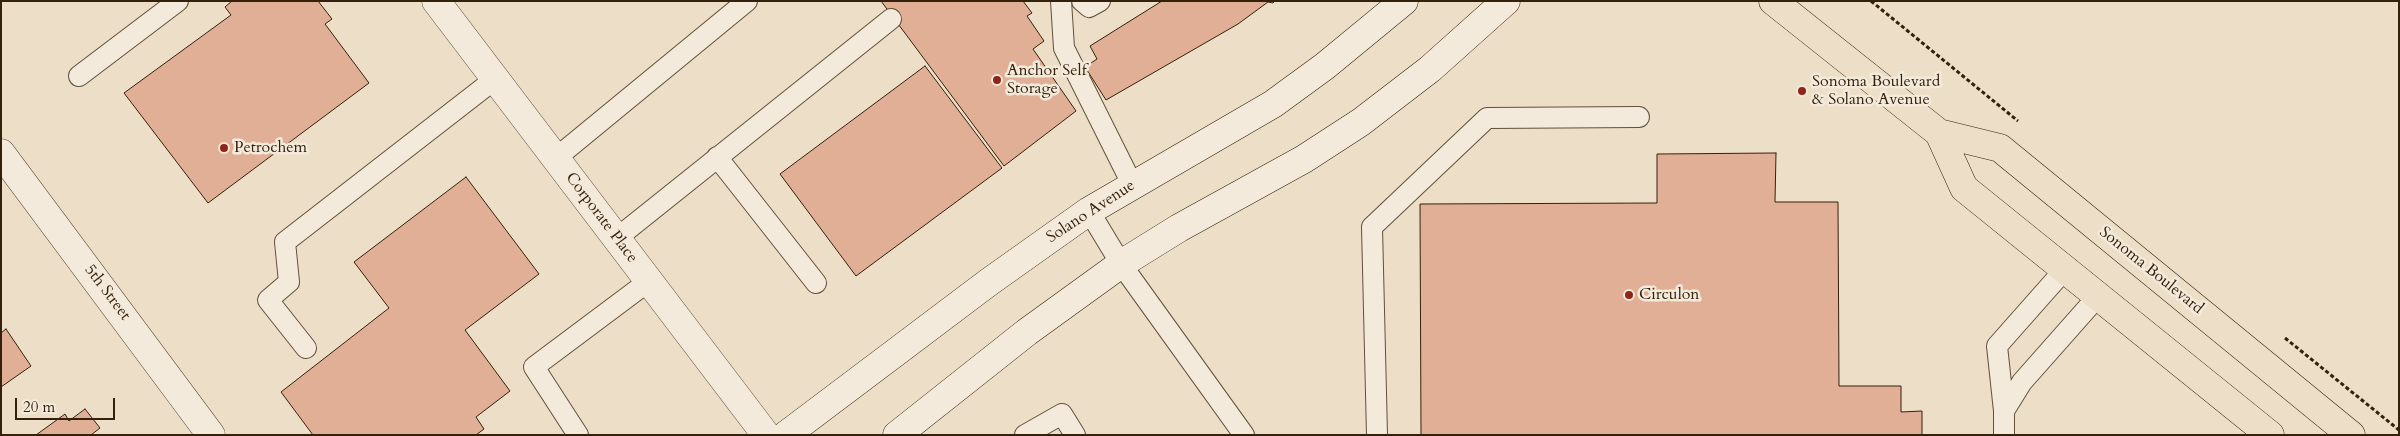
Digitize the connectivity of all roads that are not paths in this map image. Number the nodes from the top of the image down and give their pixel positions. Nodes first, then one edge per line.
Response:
1 (178, 1) edge
2 (436, 1) edge
3 (747, 1) edge
4 (1061, 1) edge
5 (1082, 1) edge
6 (1100, 1) edge
7 (1404, 1) edge
8 (1506, 1) edge
9 (1773, 1) edge
10 (890, 19) dead end
11 (79, 76) dead end
12 (495, 79) junction
13 (1640, 117) dead end
14 (1939, 133) junction
15 (1, 153) edge
16 (717, 157) junction
17 (556, 158) junction
18 (1132, 184) junction
19 (1089, 211) junction
20 (616, 238) junction
21 (1122, 264) junction
22 (2066, 268) junction
23 (649, 281) junction
24 (816, 283) dead end
25 (2098, 294) junction
26 (306, 348) dead end
27 (2004, 411) junction
28 (211, 435) edge
29 (578, 435) edge
30 (766, 435) edge
31 (786, 435) edge
32 (897, 435) edge
33 (1025, 435) edge
34 (1075, 435) edge
35 (1244, 435) edge
36 (1377, 435) edge
37 (2004, 435) edge
38 (2270, 435) edge
39 (2351, 435) edge

1 - 11 lane
2 - 12 main road, Corporate Place
3 - 17 lane
4 - 18 lane
5 - 6 lane
7 - 18 main road, Solano Avenue
8 - 21 main road
9 - 14 main road, Sonoma Boulevard
10 - 16 lane
12 - 17 main road, Corporate Place
12 - 26 lane
13 - 36 lane
14 - 22 main road, Sonoma Boulevard
14 - 39 main road, Sonoma Boulevard
15 - 28 main road, 5th Street
16 - 20 lane
16 - 24 lane
17 - 20 main road, Corporate Place
18 - 19 main road, Solano Avenue
19 - 21 lane
19 - 31 main road, Solano Avenue
20 - 23 main road, Corporate Place
21 - 32 main road
21 - 35 lane
22 - 25 main road, Sonoma Boulevard
22 - 27 lane
23 - 29 lane
23 - 30 main road, Corporate Place
25 - 27 lane
25 - 38 main road, Sonoma Boulevard
27 - 37 lane
33 - 34 lane

